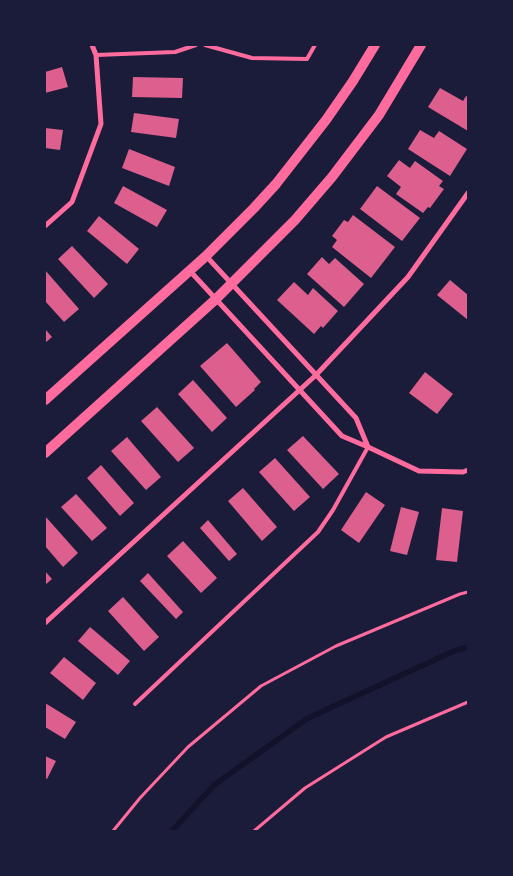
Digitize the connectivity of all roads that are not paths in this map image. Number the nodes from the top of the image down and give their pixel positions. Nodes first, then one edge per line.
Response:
1 (92, 45) edge
2 (196, 45) edge
3 (205, 45) edge
4 (315, 45) edge
5 (375, 45) edge
6 (421, 45) edge
7 (96, 55) junction
8 (468, 194) edge
9 (45, 226) edge
10 (206, 256) junction
11 (190, 270) junction
12 (232, 284) junction
13 (216, 299) junction
14 (316, 375) junction
15 (300, 390) junction
16 (45, 400) edge
17 (368, 447) junction
18 (45, 453) edge
19 (468, 470) edge
20 (45, 622) edge
21 (135, 704) dead end

1 - 7 street
2 - 7 lane
3 - 4 lane
5 - 10 main road
6 - 12 main road
7 - 9 street
8 - 14 street
10 - 11 main road
10 - 12 street
11 - 13 street
11 - 16 main road
12 - 13 main road
12 - 14 street
13 - 15 street
13 - 18 main road
14 - 15 street
14 - 17 street
15 - 17 street
15 - 20 street
17 - 19 street
17 - 21 lane

